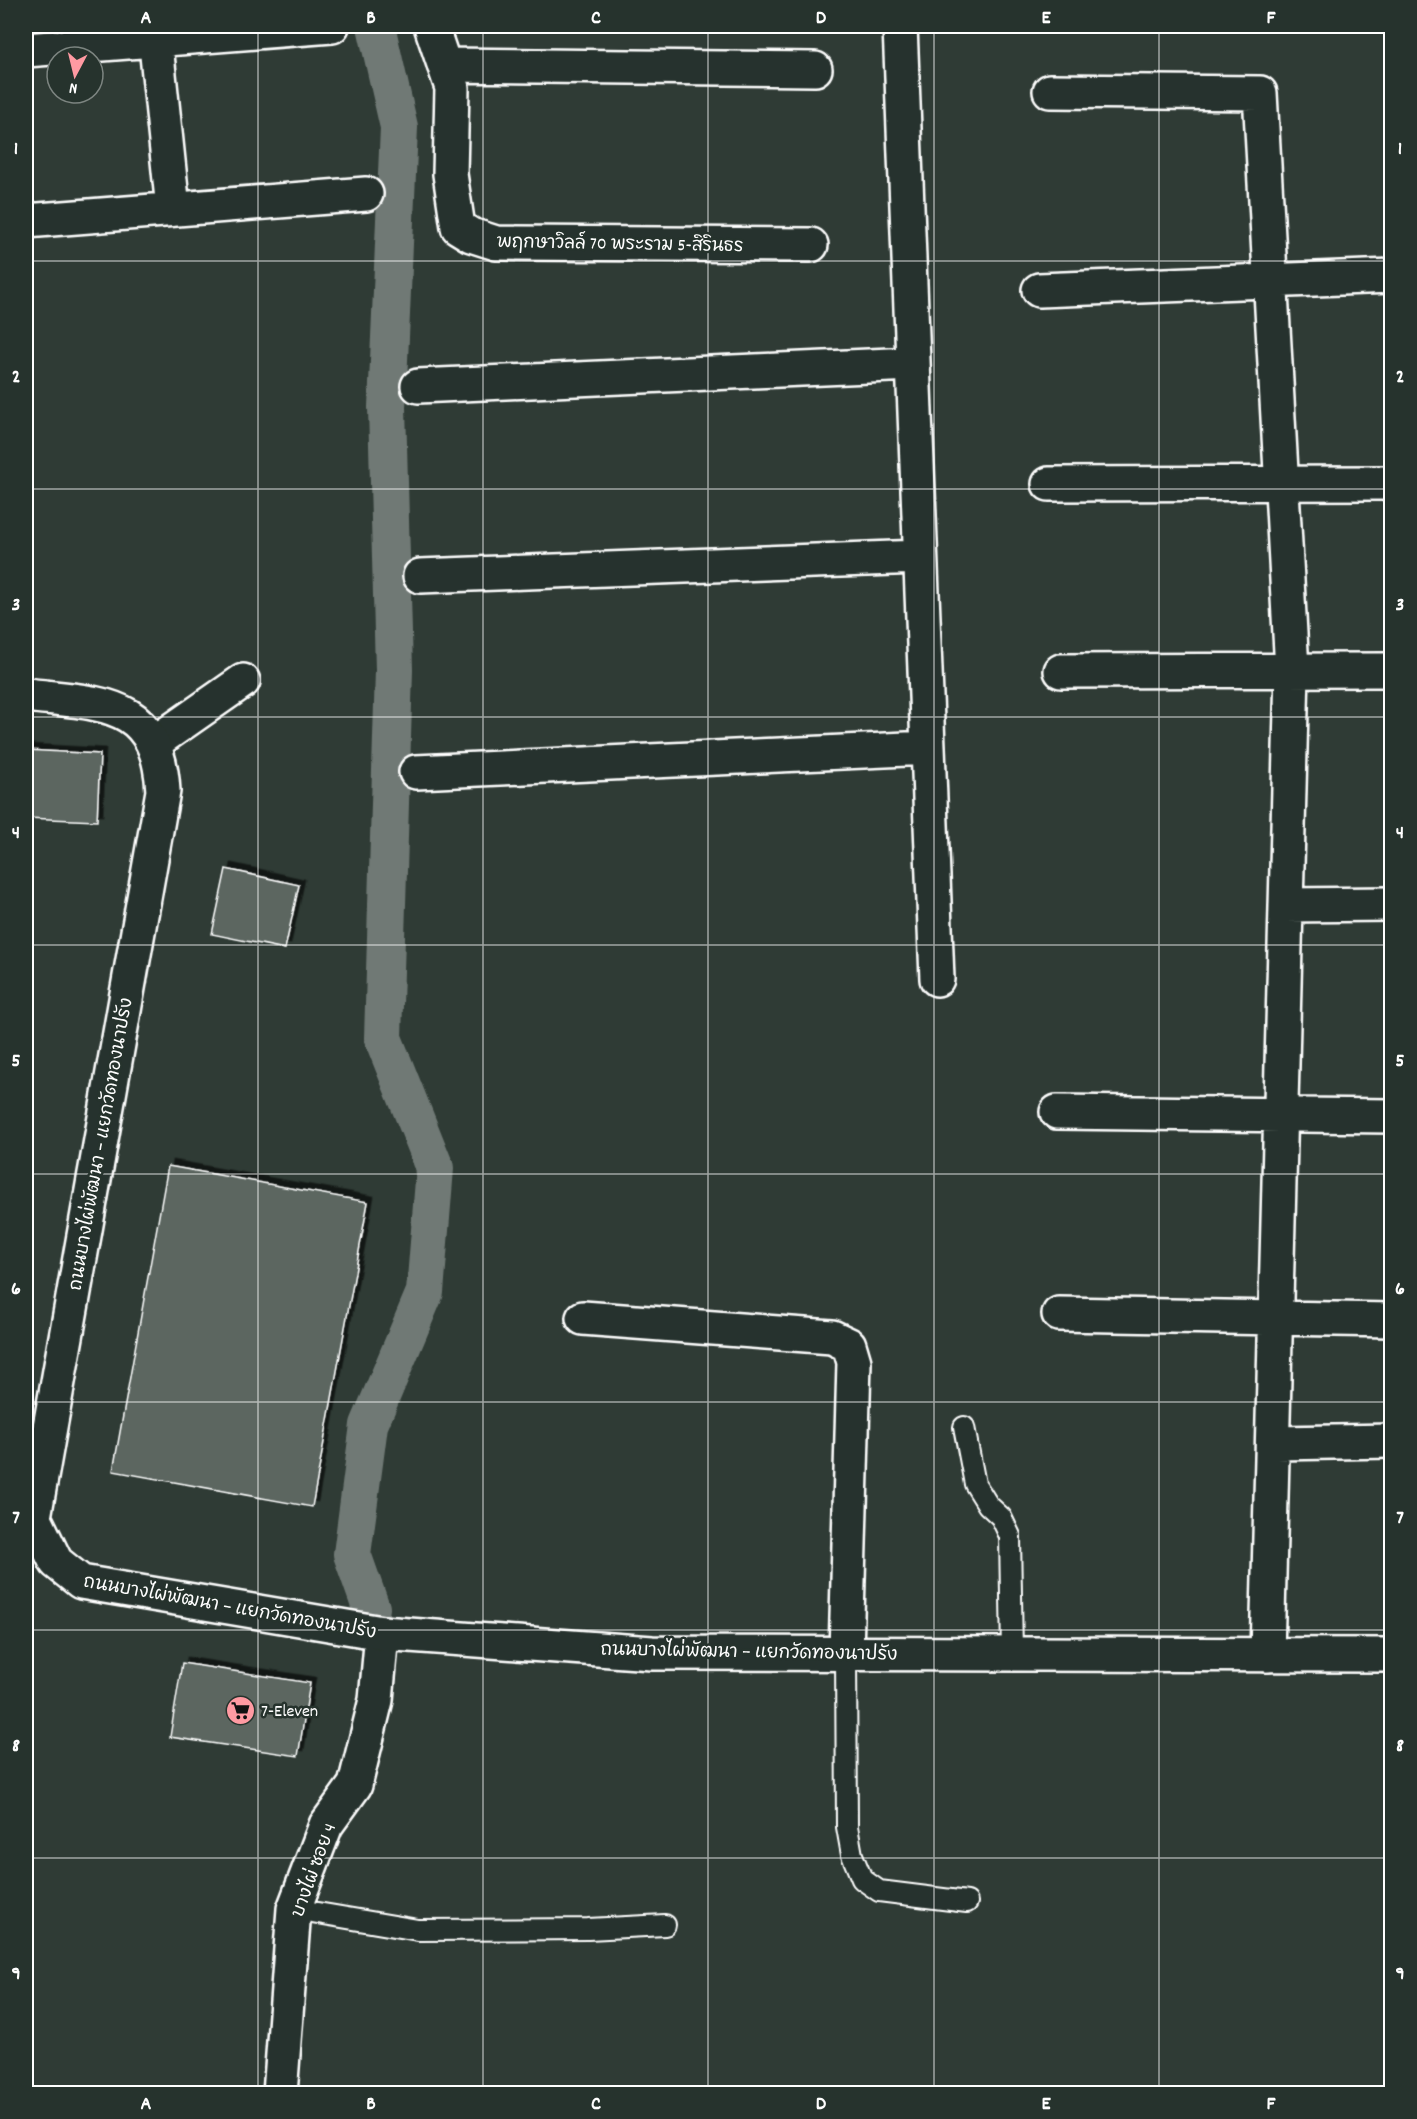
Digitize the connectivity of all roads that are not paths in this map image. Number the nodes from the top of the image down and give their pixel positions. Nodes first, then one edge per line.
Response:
1 (332, 26) edge
2 (431, 26) edge
3 (900, 26) edge
4 (155, 33) edge
5 (26, 51) edge
6 (444, 65) junction
7 (815, 69) dead end
8 (1050, 91) dead end
9 (366, 194) dead end
10 (173, 209) junction
11 (26, 221) edge
12 (811, 245) dead end
13 (1392, 276) edge
14 (1271, 281) junction
15 (1039, 290) dead end
16 (913, 364) junction
17 (418, 386) dead end
18 (1282, 483) junction
19 (1392, 483) edge
20 (1049, 484) dead end
21 (920, 557) junction
22 (420, 576) dead end
23 (1292, 670) junction
24 (1392, 670) edge
25 (1061, 671) dead end
26 (243, 681) dead end
27 (26, 695) edge
28 (154, 743) junction
29 (928, 748) junction
30 (416, 772) dead end
31 (1392, 904) edge
32 (1286, 905) junction
33 (937, 979) dead end
34 (1057, 1112) dead end
35 (1281, 1114) junction
36 (1392, 1116) edge
37 (1059, 1314) dead end
38 (583, 1318) dead end
39 (1276, 1318) junction
40 (1392, 1320) edge
41 (964, 1427) dead end
42 (1392, 1442) edge
43 (1272, 1443) junction
44 (30, 1517) edge
45 (382, 1633) junction
46 (846, 1653) junction
47 (1012, 1653) junction
48 (1267, 1655) junction
49 (1392, 1655) edge
50 (967, 1902) dead end
51 (294, 1909) junction
52 (665, 1925) dead end
53 (280, 2094) edge

1 - 4 street
2 - 6 street, พฤกษาวิลล์ 70 พระราม 5-สิรินธร
3 - 16 street
4 - 5 street
4 - 10 street
6 - 7 street
6 - 12 street, พฤกษาวิลล์ 70 พระราม 5-สิรินธร
8 - 14 street
9 - 10 street
10 - 11 street
13 - 14 street
14 - 15 street
14 - 18 street
16 - 17 street
16 - 21 street
18 - 19 street
18 - 20 street
18 - 23 street
21 - 22 street
21 - 29 street
23 - 24 street
23 - 25 street
23 - 32 street
26 - 28 street
27 - 28 street, ถนนบางไผ่พัฒนา – แยกวัดทองนาปรัง
28 - 44 street, ถนนบางไผ่พัฒนา – แยกวัดทองนาปรัง
29 - 30 street
29 - 33 street
31 - 32 street
32 - 35 street
34 - 35 street
35 - 36 street
35 - 39 street
37 - 39 street
38 - 46 street
39 - 40 street
39 - 43 street
41 - 47 lane
42 - 43 street
43 - 48 street
44 - 45 street, ถนนบางไผ่พัฒนา – แยกวัดทองนาปรัง
45 - 46 street, ถนนบางไผ่พัฒนา – แยกวัดทองนาปรัง
45 - 51 street, บางไผ่ ซอย 4
46 - 47 street, ถนนบางไผ่พัฒนา – แยกวัดทองนาปรัง
46 - 50 lane
47 - 48 street, ถนนบางไผ่พัฒนา – แยกวัดทองนาปรัง
48 - 49 street, ถนนบางไผ่พัฒนา – แยกวัดทองนาปรัง
51 - 52 lane
51 - 53 street, บางไผ่ ซอย 4

